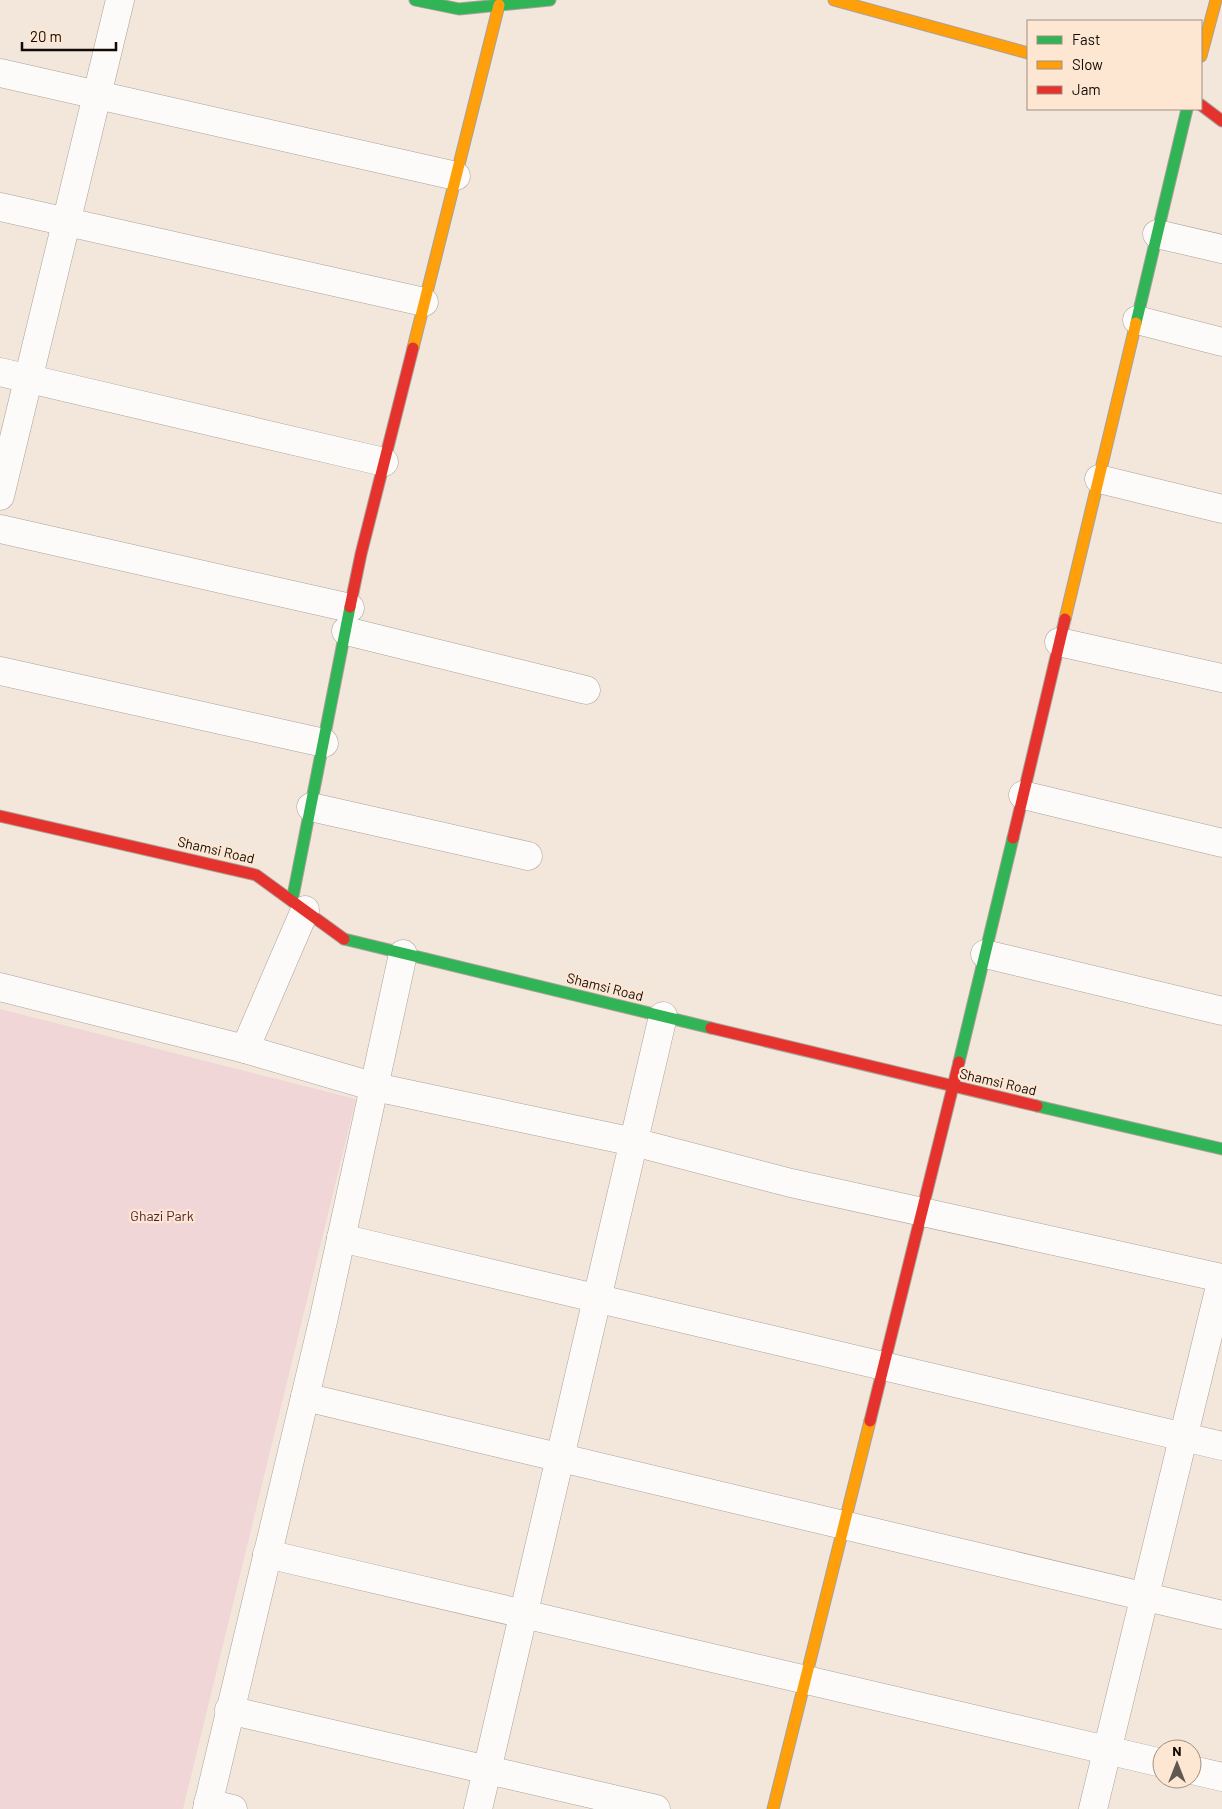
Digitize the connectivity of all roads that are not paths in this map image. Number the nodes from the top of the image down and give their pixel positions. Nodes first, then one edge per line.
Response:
1 (120, 0) edge
2 (415, 0) edge
3 (550, 0) edge
4 (834, 0) edge
5 (1216, 0) edge
6 (499, 5) junction
7 (1202, 52) edge
8 (1027, 53) edge
9 (0, 73) edge
10 (96, 95) junction
11 (1203, 99) edge
12 (1187, 110) edge
13 (1222, 121) edge
14 (456, 176) junction
15 (0, 207) edge
16 (65, 222) junction
17 (1157, 234) junction
18 (1222, 249) edge
19 (424, 302) junction
20 (1137, 320) junction
21 (1222, 342) edge
22 (0, 372) edge
23 (28, 379) junction
24 (384, 462) junction
25 (1099, 479) junction
26 (0, 496) edge
27 (1222, 509) edge
28 (0, 530) edge
29 (348, 620) junction
30 (1059, 642) junction
31 (0, 671) edge
32 (1222, 678) edge
33 (586, 690) dead end
34 (324, 743) junction
35 (1023, 795) junction
36 (311, 807) junction
37 (0, 816) edge
38 (1222, 843) edge
39 (528, 856) dead end
40 (299, 905) junction
41 (403, 954) junction
42 (985, 954) junction
43 (0, 987) edge
44 (1222, 1011) edge
45 (663, 1016) junction
46 (245, 1049) junction
47 (953, 1087) junction
48 (375, 1088) junction
49 (634, 1142) junction
50 (1222, 1149) edge
51 (922, 1212) junction
52 (341, 1238) junction
53 (1222, 1278) edge
54 (597, 1298) junction
55 (883, 1366) junction
56 (304, 1397) junction
57 (1183, 1437) junction
58 (1222, 1446) edge
59 (560, 1458) junction
60 (844, 1525) junction
61 (267, 1554) junction
62 (1144, 1597) junction
63 (524, 1613) junction
64 (1222, 1615) edge
65 (805, 1679) junction
66 (230, 1710) junction
67 (1107, 1750) junction
68 (1152, 1761) edge
69 (488, 1770) junction
70 (1202, 1772) edge
71 (1222, 1777) edge
72 (216, 1807) edge
73 (478, 1809) edge
74 (656, 1809) edge
75 (773, 1809) edge
76 (1092, 1809) edge

1 - 10 street
2 - 6 street
3 - 6 street
4 - 8 street
5 - 7 street
6 - 14 street
9 - 10 street
10 - 14 street
10 - 16 street
11 - 13 street
12 - 17 street
14 - 19 street
15 - 16 street
16 - 19 street
16 - 23 street
17 - 18 street
17 - 20 street
19 - 24 street
20 - 21 street
20 - 25 street
22 - 23 street
23 - 24 street
23 - 26 street
24 - 29 street
25 - 27 street
25 - 30 street
28 - 29 street
29 - 33 street
29 - 34 street
30 - 32 street
30 - 35 street
31 - 34 street
34 - 36 street
35 - 38 street
35 - 42 street
36 - 39 street
36 - 40 street
37 - 40 street, Shamsi Road
40 - 41 street, Shamsi Road
40 - 46 street
41 - 45 street, Shamsi Road
41 - 48 street
42 - 44 street
42 - 47 street
43 - 46 street
45 - 47 street, Shamsi Road
45 - 49 street
46 - 48 street
47 - 50 street, Shamsi Road
47 - 51 street
48 - 49 street
48 - 52 street
49 - 51 street
49 - 54 street
51 - 53 street
51 - 55 street
52 - 54 street
52 - 56 street
53 - 57 street
54 - 55 street
54 - 59 street
55 - 57 street
55 - 60 street
56 - 59 street
56 - 61 street
57 - 58 street
57 - 62 street
59 - 60 street
59 - 63 street
60 - 62 street
60 - 65 street
61 - 63 street
61 - 66 street
62 - 64 street
62 - 67 street
63 - 65 street
63 - 69 street
65 - 67 street
65 - 75 street
66 - 69 street
66 - 72 street
67 - 68 street
67 - 76 street
69 - 73 street
69 - 74 street
70 - 71 street

